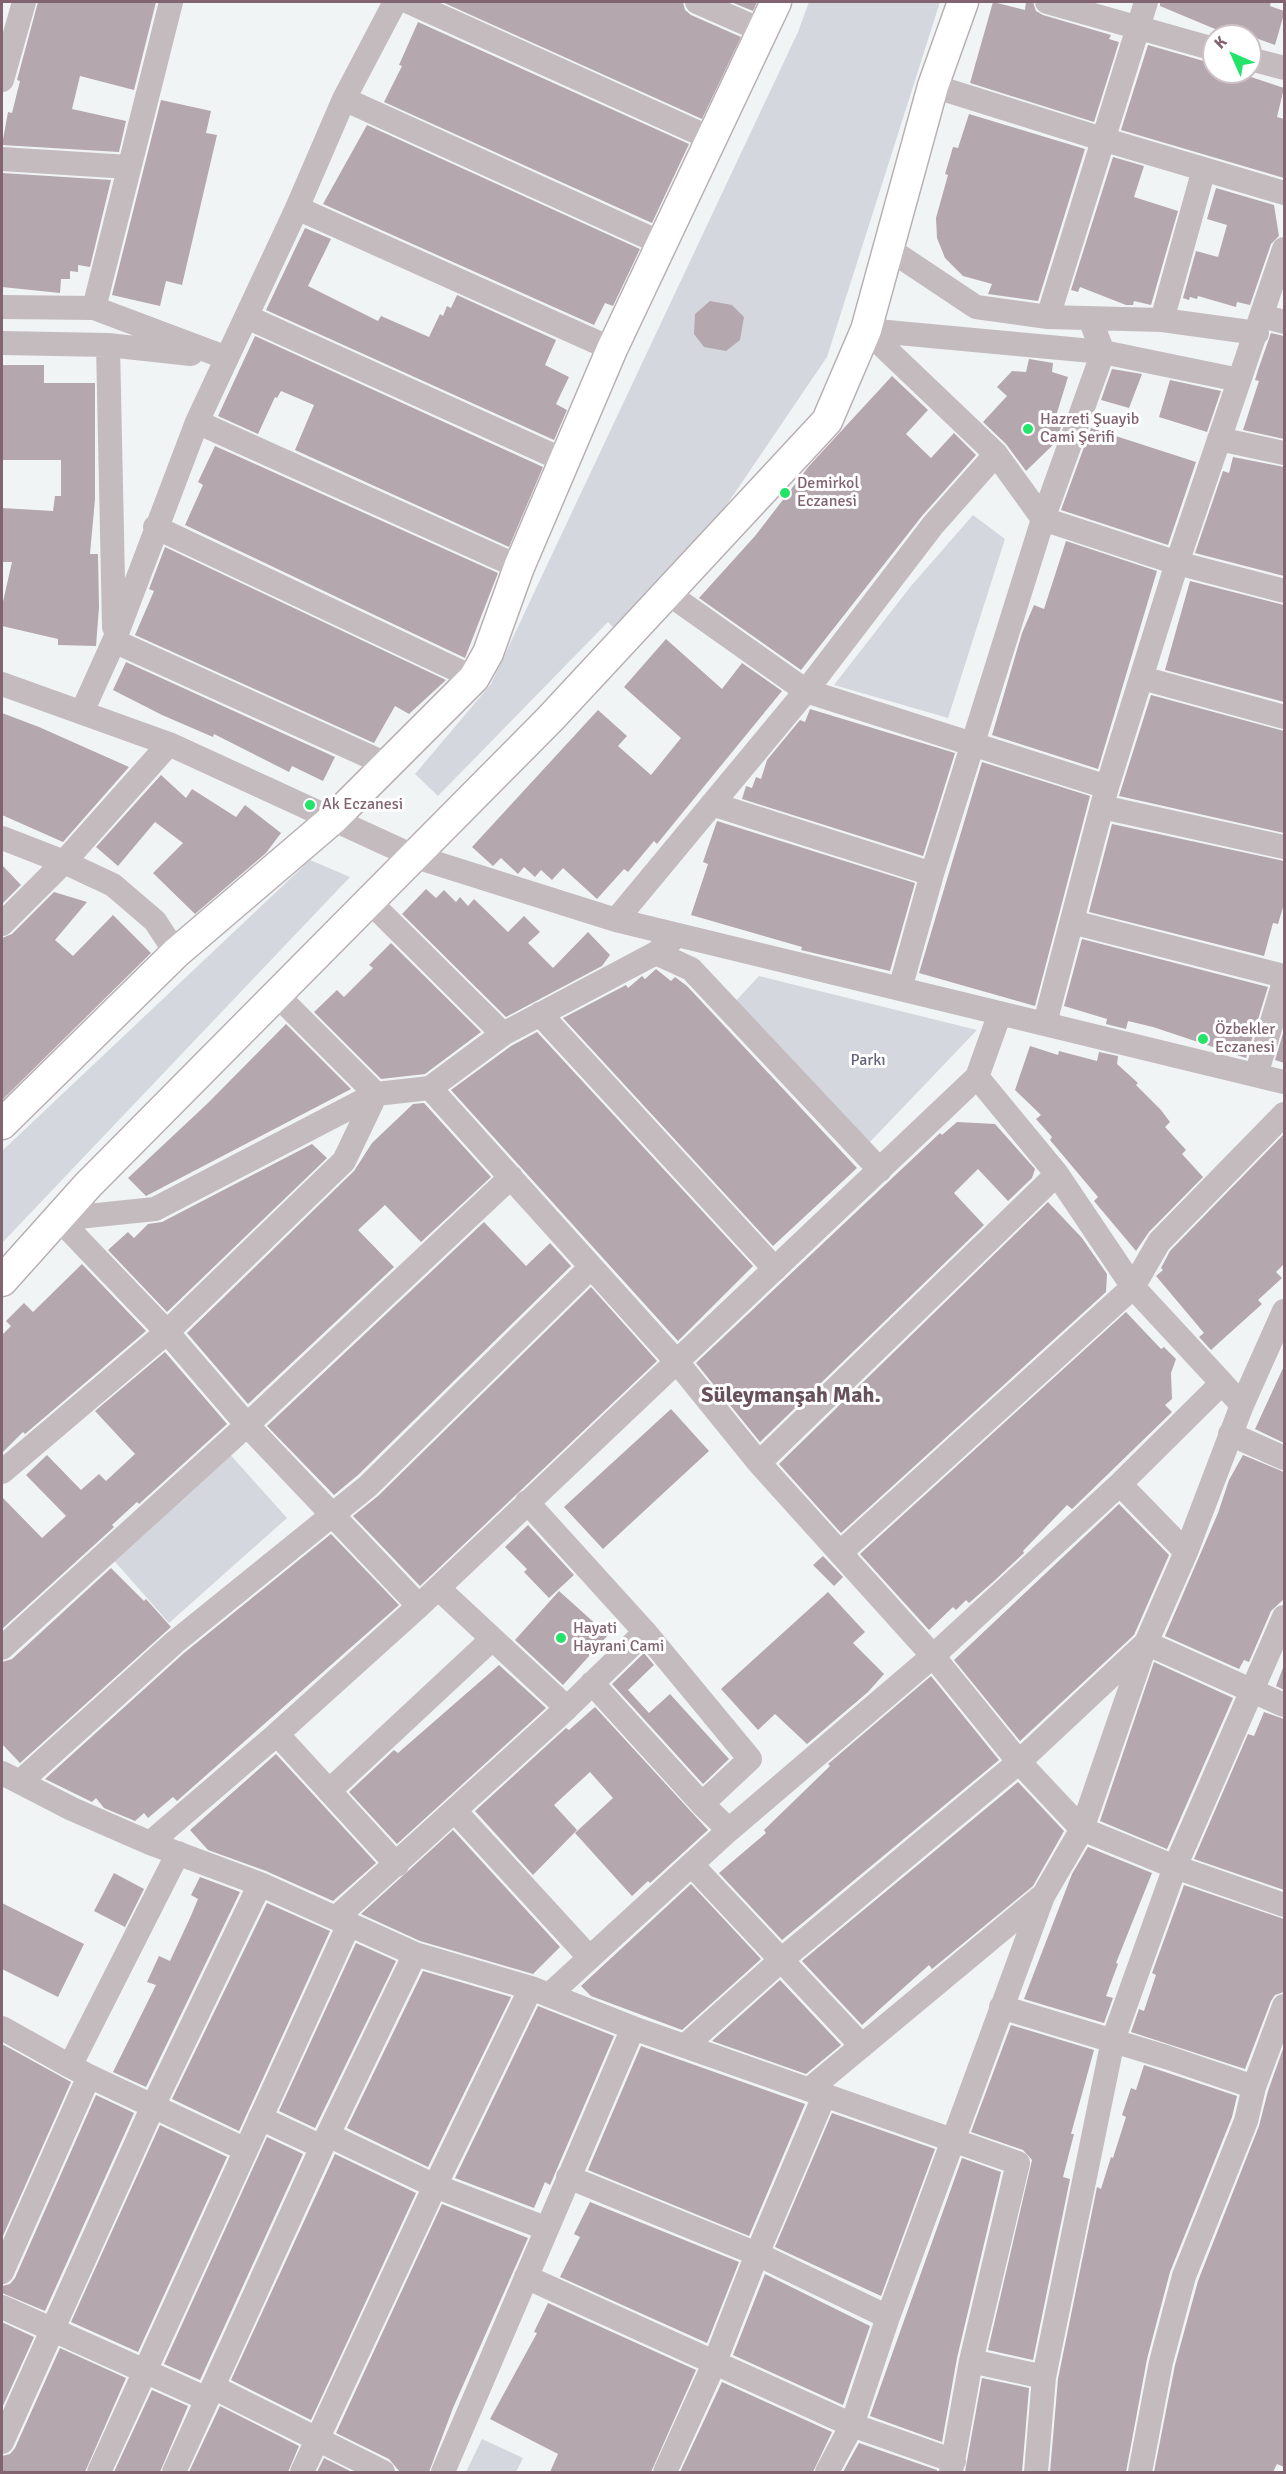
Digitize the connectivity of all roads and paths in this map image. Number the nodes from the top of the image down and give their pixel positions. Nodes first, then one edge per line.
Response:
1 (24, 2) edge
2 (171, 2) edge
3 (395, 2) edge
4 (409, 2) edge
5 (697, 2) edge
6 (776, 2) edge
7 (963, 2) edge
8 (1047, 2) edge
9 (1146, 2) edge
10 (1138, 29) junction
11 (763, 31) junction
12 (1202, 46) edge
13 (1262, 62) edge
14 (1284, 68) edge
15 (2, 80) edge
16 (933, 86) junction
17 (344, 99) junction
18 (712, 139) junction
19 (1102, 140) junction
20 (2, 159) edge
21 (129, 167) junction
22 (1204, 169) junction
23 (1284, 193) edge
24 (297, 208) junction
25 (663, 244) junction
26 (889, 249) junction
27 (1284, 249) edge
28 (2, 307) edge
29 (94, 308) junction
30 (247, 317) junction
31 (1048, 317) junction
32 (1090, 319) junction
33 (1162, 320) junction
34 (1268, 324) edge
35 (866, 330) junction
36 (2, 343) edge
37 (108, 345) junction
38 (612, 349) junction
39 (1103, 352) junction
40 (227, 358) junction
41 (1239, 380) junction
42 (197, 422) junction
43 (1219, 439) junction
44 (1284, 453) edge
45 (996, 454) junction
46 (563, 460) junction
47 (1043, 519) junction
48 (155, 527) junction
49 (1177, 563) junction
50 (519, 567) junction
51 (1284, 591) edge
52 (669, 594) junction
53 (114, 641) junction
54 (474, 678) junction
55 (1142, 678) junction
56 (3, 686) edge
57 (806, 691) junction
58 (82, 712) junction
59 (1284, 717) edge
60 (169, 744) junction
61 (974, 745) junction
62 (386, 764) junction
63 (1105, 797) junction
64 (712, 804) junction
65 (334, 818) junction
66 (2, 838) edge
67 (1284, 847) edge
68 (414, 856) junction
69 (64, 862) junction
70 (932, 874) junction
71 (369, 901) junction
72 (616, 920) junction
73 (1072, 922) junction
74 (2, 924) edge
75 (678, 935) junction
76 (176, 953) junction
77 (656, 953) junction
78 (1284, 976) edge
79 (1284, 982) edge
80 (900, 989) junction
81 (277, 995) junction
82 (1000, 1013) junction
83 (540, 1014) junction
84 (1045, 1023) junction
85 (503, 1034) junction
86 (1256, 1075) junction
87 (977, 1077) junction
88 (1284, 1082) edge
89 (430, 1088) junction
90 (376, 1094) junction
91 (1284, 1114) edge
92 (2, 1124) edge
93 (880, 1170) junction
94 (1057, 1174) junction
95 (511, 1177) junction
96 (59, 1219) junction
97 (591, 1267) junction
98 (775, 1269) junction
99 (2, 1281) edge
100 (1133, 1287) junction
101 (1284, 1311) edge
102 (167, 1332) junction
103 (1279, 1339) edge
104 (677, 1362) junction
105 (1222, 1383) junction
106 (1242, 1405) junction
107 (247, 1425) junction
108 (1230, 1434) junction
109 (1284, 1458) edge
110 (759, 1463) junction
111 (2, 1472) edge
112 (1120, 1484) junction
113 (527, 1502) junction
114 (333, 1514) junction
115 (841, 1552) junction
116 (1186, 1552) junction
117 (438, 1588) junction
118 (419, 1606) junction
119 (1284, 1617) edge
120 (645, 1632) junction
121 (491, 1640) junction
122 (1146, 1643) junction
123 (2, 1648) edge
124 (933, 1656) junction
125 (592, 1683) junction
126 (1254, 1691) junction
127 (1284, 1705) edge
128 (567, 1708) junction
129 (277, 1734) junction
130 (1019, 1762) junction
131 (11, 1778) edge
132 (329, 1791) junction
133 (702, 1804) junction
134 (455, 1810) junction
135 (1082, 1829) junction
136 (729, 1830) junction
137 (150, 1843) junction
138 (178, 1853) junction
139 (397, 1865) junction
140 (692, 1865) junction
141 (1175, 1868) junction
142 (260, 1884) junction
143 (1043, 1896) junction
144 (1284, 1905) edge
145 (342, 1921) junction
146 (415, 1954) junction
147 (590, 1957) junction
148 (780, 1961) junction
149 (540, 1992) junction
150 (1284, 2006) edge
151 (1001, 2007) junction
152 (2, 2028) edge
153 (633, 2028) junction
154 (1113, 2040) junction
155 (686, 2046) junction
156 (862, 2046) junction
157 (80, 2071) junction
158 (1254, 2087) junction
159 (818, 2092) junction
160 (153, 2106) junction
161 (260, 2118) junction
162 (953, 2139) junction
163 (325, 2141) junction
164 (246, 2150) junction
165 (568, 2177) junction
166 (435, 2186) junction
167 (545, 2229) junction
168 (757, 2254) junction
169 (2, 2272) edge
170 (526, 2277) junction
171 (2, 2307) edge
172 (888, 2317) junction
173 (52, 2328) junction
174 (971, 2361) junction
175 (714, 2364) junction
176 (145, 2373) junction
177 (1044, 2377) junction
178 (210, 2393) junction
179 (852, 2425) junction
180 (316, 2439) junction
181 (2, 2442) edge
182 (953, 2467) edge
183 (99, 2472) edge
184 (174, 2472) edge
185 (302, 2472) edge
186 (383, 2472) edge
187 (443, 2472) edge
188 (665, 2472) edge
189 (827, 2472) edge
190 (1036, 2472) edge
191 (1140, 2472) edge

1 - 15 street
2 - 21 street
3 - 17 street
4 - 18 street
5 - 11 street
6 - 11 main road
7 - 16 main road
8 - 10 street
9 - 10 street
10 - 12 street
10 - 19 street
11 - 18 main road
13 - 14 street
16 - 19 street
16 - 26 main road
17 - 24 street
17 - 25 street
18 - 25 main road
19 - 22 street
19 - 31 street
20 - 21 street
21 - 29 street
22 - 23 street
22 - 33 street
24 - 30 street
24 - 38 street
25 - 38 main road
26 - 31 street
26 - 35 main road
27 - 34 street
28 - 29 street
29 - 40 street
30 - 40 street
30 - 46 street
31 - 32 street
32 - 33 street
32 - 39 street
33 - 34 street
34 - 41 street
35 - 39 street
35 - 45 street
35 - 52 main road
36 - 37 street
37 - 40 street
37 - 53 street
38 - 46 main road
39 - 41 street
39 - 47 street
40 - 42 street
41 - 43 street
42 - 48 street
42 - 50 street
43 - 44 street
43 - 49 street
45 - 47 street
45 - 57 street
46 - 50 main road
47 - 49 street
47 - 61 street
48 - 53 street
48 - 54 street
49 - 51 street
49 - 55 street
50 - 54 main road
52 - 57 street
52 - 68 main road
53 - 58 street
53 - 62 street
54 - 62 main road
55 - 59 street
55 - 63 street
56 - 58 street
57 - 61 street
57 - 64 street
58 - 60 street
60 - 65 street
60 - 69 street
61 - 63 street
61 - 70 street
62 - 65 main road
63 - 67 street
63 - 73 street
64 - 70 street
64 - 72 street
65 - 68 street
65 - 76 main road
66 - 69 street
68 - 71 main road
68 - 72 street
69 - 74 street
69 - 76 street
70 - 80 street
71 - 81 main road
71 - 85 street
72 - 75 street
73 - 78 street
73 - 84 street
75 - 77 street
75 - 80 street
76 - 92 main road
77 - 83 street
77 - 93 street
79 - 86 street
80 - 82 street
81 - 90 street
81 - 96 main road
82 - 84 street
82 - 87 street
83 - 85 street
83 - 98 street
84 - 86 street
85 - 89 street
86 - 88 street
87 - 93 street
87 - 94 street
89 - 90 street
89 - 95 street
90 - 96 street
90 - 102 street
91 - 100 street
93 - 98 street
94 - 100 street
94 - 110 street
95 - 97 street
95 - 107 street
96 - 99 main road
96 - 102 street
97 - 104 street
97 - 114 street
98 - 104 street
100 - 105 street
100 - 115 street
101 - 103 street
102 - 107 street
102 - 111 street
103 - 106 street
104 - 110 street
104 - 113 street
105 - 106 street
105 - 112 street
106 - 108 street
107 - 114 street
107 - 123 street
108 - 109 street
108 - 116 street
110 - 115 street
112 - 116 street
112 - 124 street
113 - 117 street
113 - 120 street
114 - 118 street
114 - 131 street
115 - 124 street
116 - 122 street
117 - 118 street
117 - 121 street
118 - 129 street
119 - 126 street
120 - 125 street
120 - 133 street
121 - 128 street
121 - 132 street
122 - 126 street
122 - 130 street
122 - 135 street
124 - 130 street
124 - 136 street
125 - 128 street
125 - 133 street
126 - 127 street
126 - 141 street
128 - 134 street
129 - 132 street
129 - 137 street
130 - 135 street
130 - 148 street
131 - 137 street
132 - 139 street
133 - 136 street
134 - 139 street
134 - 147 street
135 - 141 street
135 - 143 street
136 - 140 street
137 - 138 street
138 - 142 street
138 - 157 street
139 - 145 street
140 - 147 street
140 - 148 street
141 - 144 street
141 - 154 street
142 - 145 street
142 - 160 street
143 - 151 street
143 - 156 street
145 - 146 street
145 - 161 street
146 - 149 street
146 - 163 street
147 - 149 street
148 - 155 street
148 - 156 street
149 - 153 street
149 - 166 street
150 - 158 street
151 - 154 street
151 - 162 street
152 - 157 street
153 - 155 street
153 - 165 street
154 - 158 street
154 - 177 street
155 - 159 street
156 - 159 street
157 - 160 street
157 - 169 street
158 - 191 street
159 - 162 street
159 - 168 street
160 - 164 street
160 - 173 street
161 - 163 street
161 - 164 street
162 - 172 street
162 - 174 street
163 - 166 street
163 - 178 street
164 - 176 street
165 - 167 street
165 - 168 street
166 - 167 street
166 - 180 street
167 - 170 street
168 - 172 street
168 - 175 street
170 - 175 street
170 - 187 street
171 - 173 street
172 - 179 street
173 - 176 street
173 - 181 street
174 - 177 street
174 - 182 street
175 - 179 street
175 - 188 street
176 - 178 street
176 - 183 street
177 - 190 street
178 - 180 street
178 - 184 street
179 - 182 street
179 - 189 street
180 - 185 street
180 - 186 street

